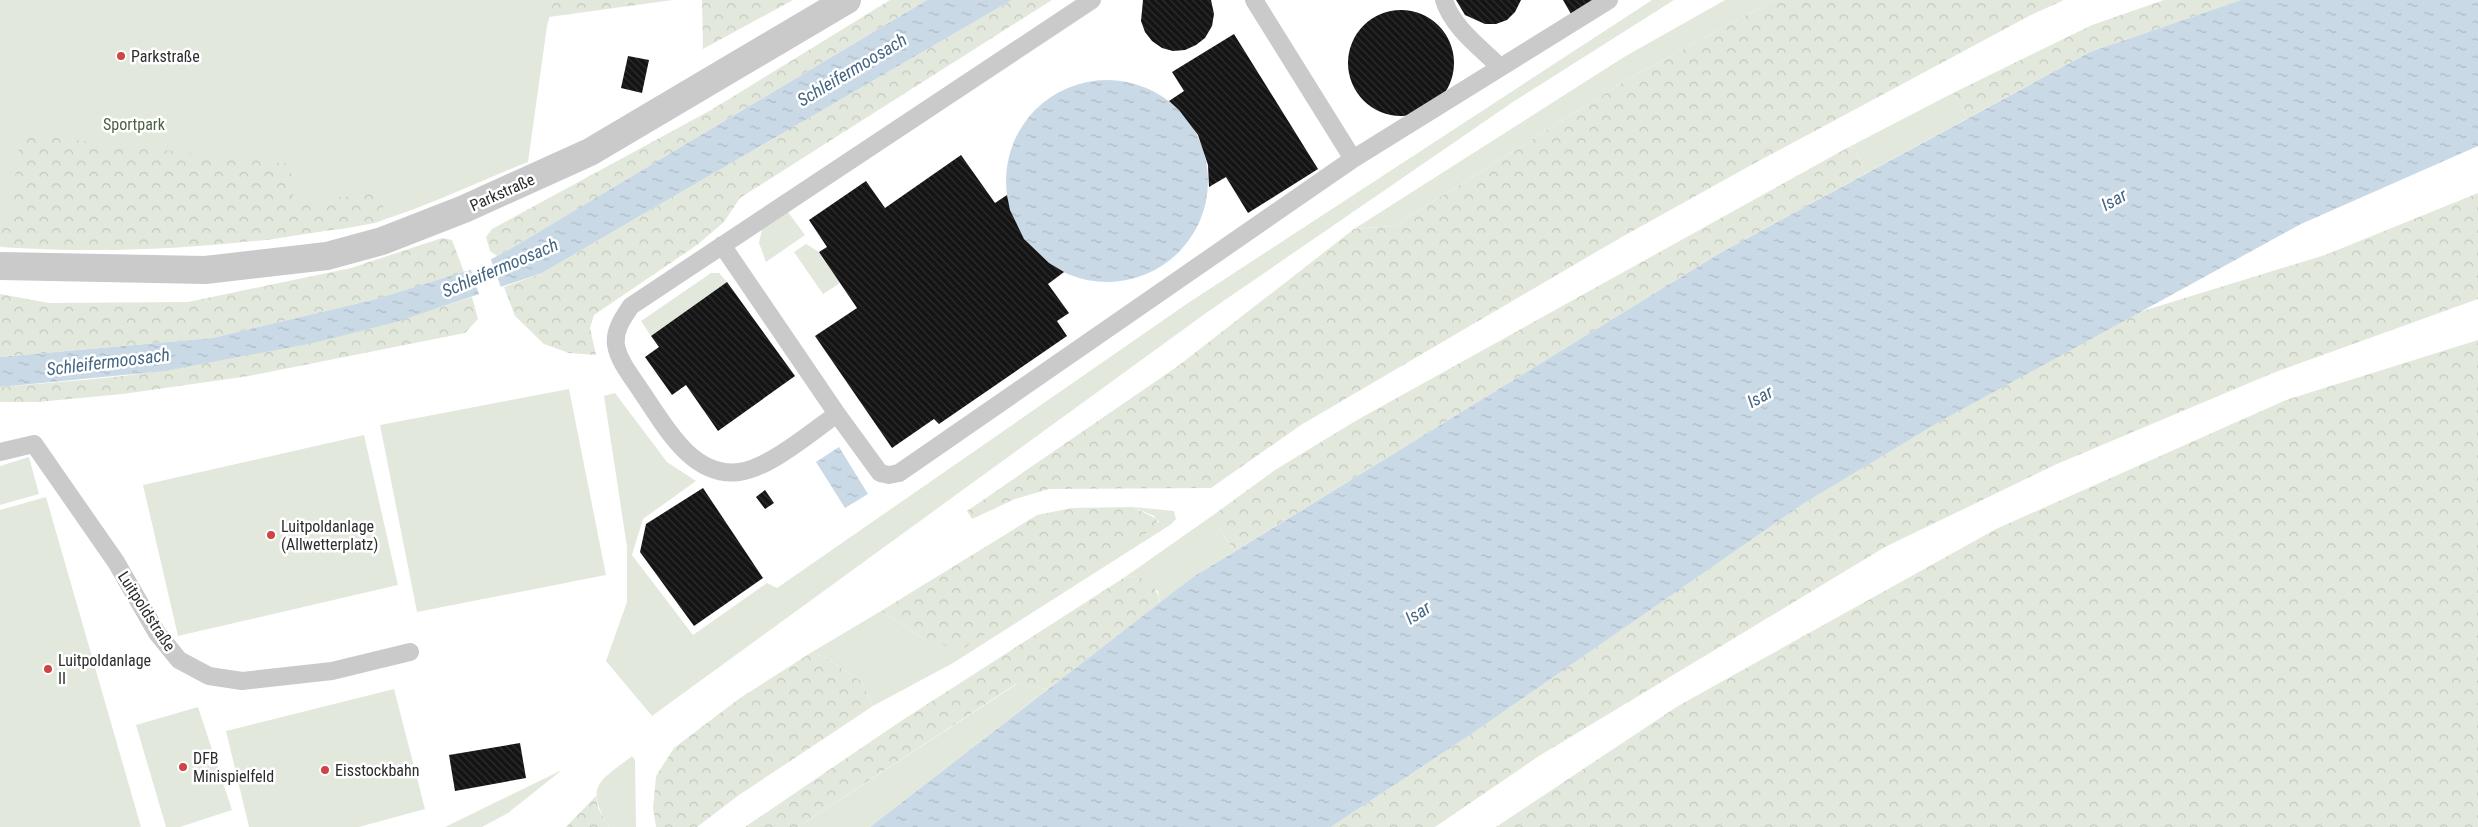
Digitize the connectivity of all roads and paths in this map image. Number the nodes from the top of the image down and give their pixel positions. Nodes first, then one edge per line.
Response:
1 (847, 0) edge
2 (1092, 0) edge
3 (1254, 0) edge
4 (1444, 0) edge
5 (1609, 0) edge
6 (1500, 67) junction
7 (1353, 159) junction
8 (722, 244) junction
9 (0, 266) edge
10 (837, 414) junction
11 (0, 452) edge
12 (410, 652) dead end

1 - 9 street, Parkstraße
2 - 8 lane
3 - 7 lane
4 - 6 lane
5 - 6 lane
6 - 7 lane
7 - 10 lane
8 - 10 lane
8 - 10 lane
11 - 12 lane, Luitpoldstraße

